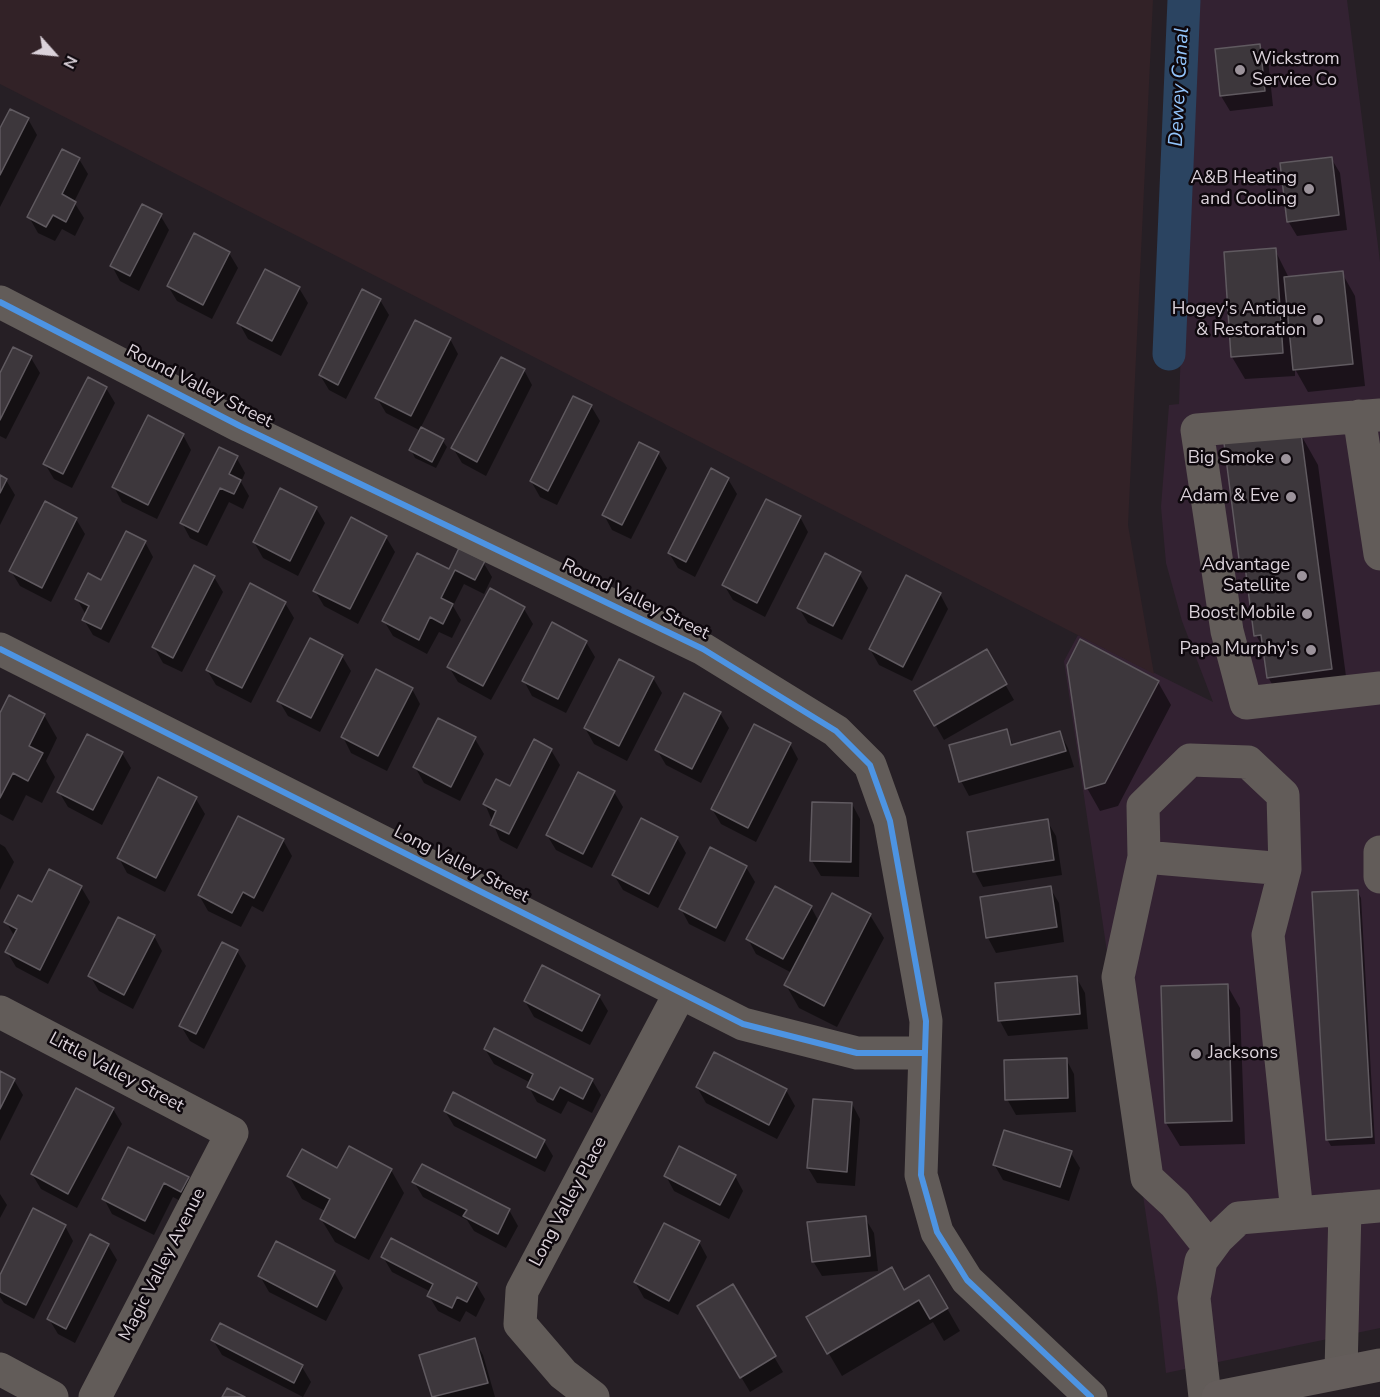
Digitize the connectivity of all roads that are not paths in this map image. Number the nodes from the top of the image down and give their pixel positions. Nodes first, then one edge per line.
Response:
1 (0, 302) edge
2 (1369, 416) edge
3 (1380, 554) edge
4 (0, 649) edge
5 (1380, 688) edge
6 (1380, 852) edge
7 (1144, 857) junction
8 (1285, 869) junction
9 (1380, 877) edge
10 (680, 993) junction
11 (0, 1012) edge
12 (925, 1053) junction
13 (231, 1133) joint
14 (1380, 1206) edge
15 (1345, 1209) junction
16 (1298, 1213) junction
17 (1210, 1248) junction
18 (1380, 1365) edge
19 (0, 1369) edge
20 (1341, 1371) junction
21 (52, 1397) edge
22 (95, 1397) edge
23 (593, 1397) edge
24 (1091, 1397) edge
25 (1205, 1397) edge
26 (1218, 1397) edge

1 - 12 street, Round Valley Street
2 - 3 street
2 - 5 street
4 - 10 street, Long Valley Street
6 - 9 street
7 - 8 street
7 - 8 street
7 - 17 street
8 - 16 street
10 - 12 street, Long Valley Street
10 - 23 street, Long Valley Place
11 - 13 street, Little Valley Street
12 - 24 street, Round Valley Street
13 - 22 street, Magic Valley Avenue
14 - 15 street
15 - 16 street
15 - 20 street
16 - 17 street
17 - 25 street
18 - 20 main road
19 - 21 street
20 - 26 main road

